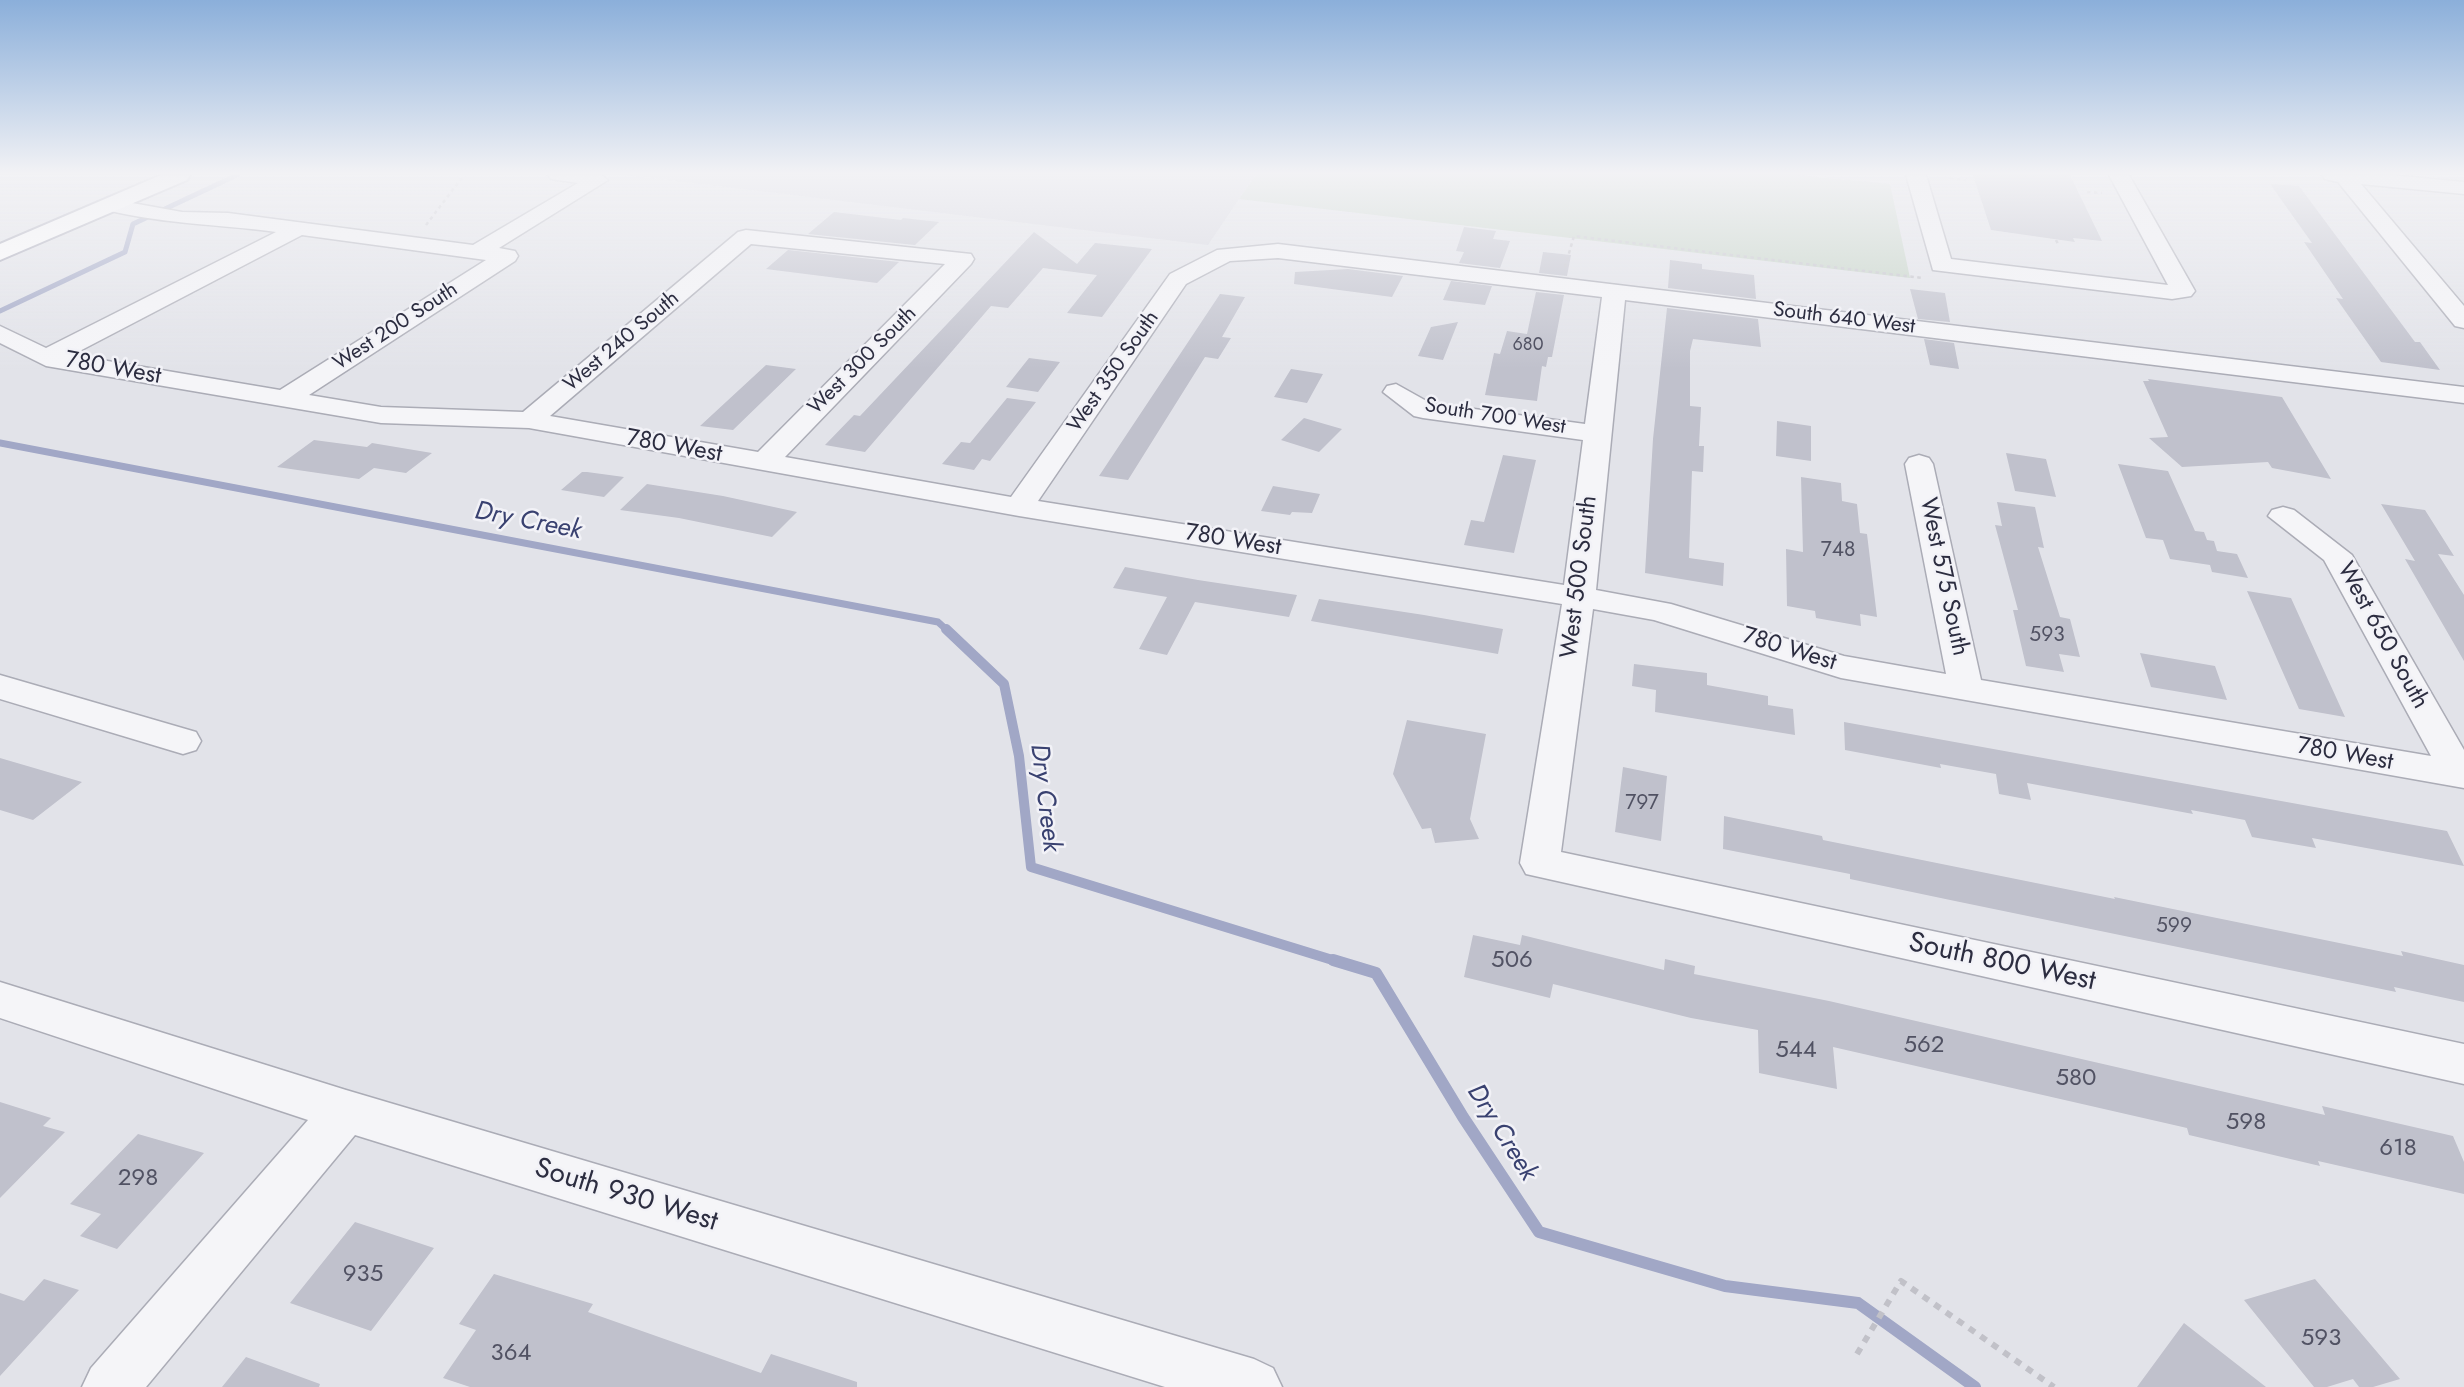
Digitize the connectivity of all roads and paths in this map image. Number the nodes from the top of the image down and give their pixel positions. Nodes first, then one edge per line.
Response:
1 (30, 240) edge
2 (277, 240) edge
3 (386, 240) edge
4 (498, 240) edge
5 (743, 240) edge
6 (773, 240) edge
7 (1573, 240) edge
8 (1605, 240) edge
9 (1934, 240) edge
10 (2155, 240) edge
11 (2394, 240) edge
12 (477, 252) junction
13 (0, 253) edge
14 (1225, 255) joint
15 (963, 259) joint
16 (1562, 274) dead end
17 (1929, 278) dead end
18 (1615, 291) junction
19 (2464, 321) edge
20 (0, 333) edge
21 (46, 358) junction
22 (1396, 392) dead end
23 (2464, 395) edge
24 (286, 398) junction
25 (529, 420) junction
26 (1597, 434) junction
27 (763, 463) junction
28 (1919, 464) dead end
29 (1019, 507) junction
30 (2284, 516) dead end
31 (1579, 597) junction
32 (0, 687) edge
33 (1966, 690) junction
34 (183, 741) dead end
35 (2462, 775) edge
36 (1540, 863) joint
37 (0, 1000) edge
38 (2464, 1064) edge
39 (346, 1111) junction
40 (1857, 1354) dead end
41 (110, 1387) edge
42 (1254, 1387) edge
43 (2053, 1387) edge

1 - 13 main road
2 - 21 street
3 - 12 street
4 - 12 street
5 - 25 street, West 240 South
6 - 15 street, West 240 South
7 - 16 path
8 - 17 path
9 - 10 street
11 - 19 street
12 - 24 street, West 200 South
14 - 18 street, South 640 West
14 - 29 street, West 350 South
15 - 27 street, West 300 South
18 - 23 street, South 640 West
18 - 26 street, West 500 South
20 - 21 street, 780 West
21 - 24 street, 780 West
22 - 26 street, South 700 West
24 - 25 street, 780 West
25 - 27 street, 780 West
26 - 31 street, West 500 South
27 - 29 street, 780 West
28 - 33 street, West 575 South
29 - 31 street, 780 West
30 - 35 street, West 650 South
31 - 33 street, 780 West
31 - 36 street, West 500 South
32 - 34 street
33 - 35 street, 780 West
36 - 38 street, South 800 West
37 - 39 street, South 930 West
39 - 41 street
39 - 42 street, South 930 West
40 - 43 path

